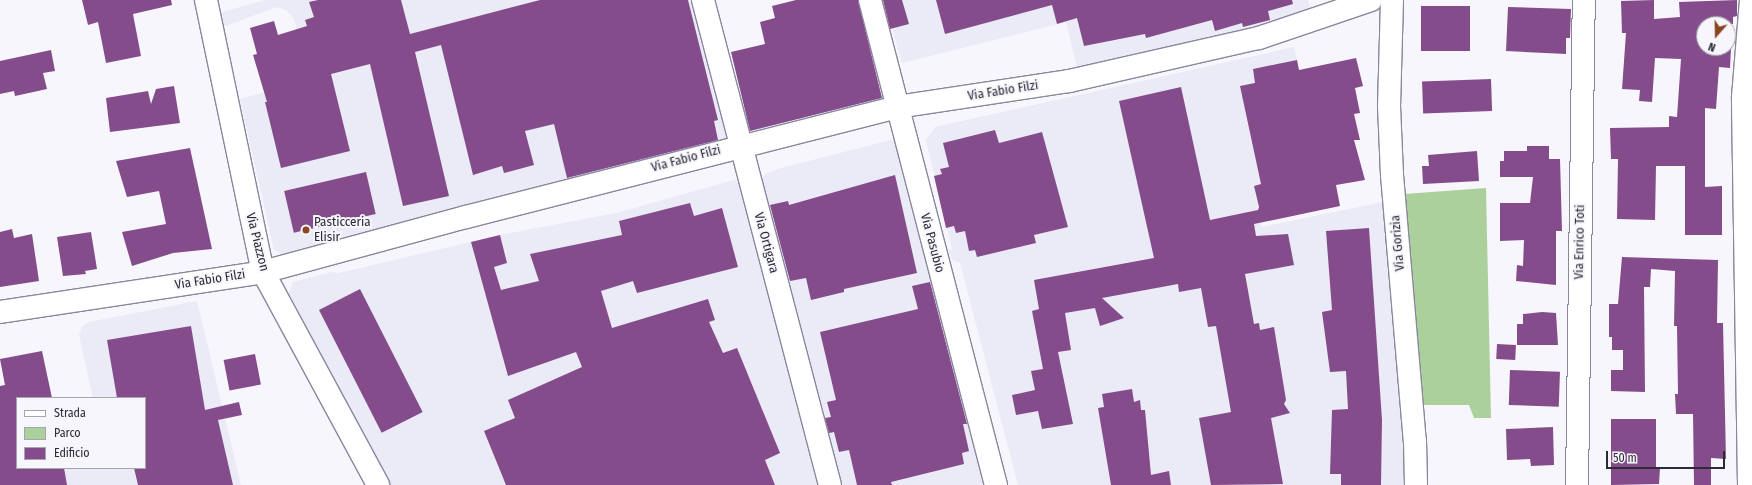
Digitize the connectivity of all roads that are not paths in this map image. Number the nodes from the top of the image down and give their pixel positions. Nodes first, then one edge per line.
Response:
1 (206, 0) edge
2 (703, 0) edge
3 (870, 0) edge
4 (1371, 0) edge
5 (1392, 0) edge
6 (1584, 0) edge
7 (1752, 0) edge
8 (897, 107) junction
9 (740, 146) junction
10 (1748, 213) edge
11 (263, 272) junction
12 (0, 312) edge
13 (1750, 376) edge
14 (378, 485) edge
15 (830, 485) edge
16 (996, 485) edge
17 (1416, 485) edge
18 (1577, 485) edge
19 (1749, 485) edge

1 - 11 street, Via Piazzon
2 - 9 street, Via Ortigara
3 - 8 street, Via Pasubio
4 - 8 street, Via Fabio Filzi
5 - 17 street, Via Gorizia
6 - 18 street, Via Enrico Toti
7 - 10 street
8 - 9 street, Via Fabio Filzi
8 - 16 street, Via Pasubio
9 - 11 street, Via Fabio Filzi
9 - 15 street, Via Ortigara
10 - 13 street
11 - 12 street, Via Fabio Filzi
11 - 14 street, Via Piazzon
13 - 19 street

